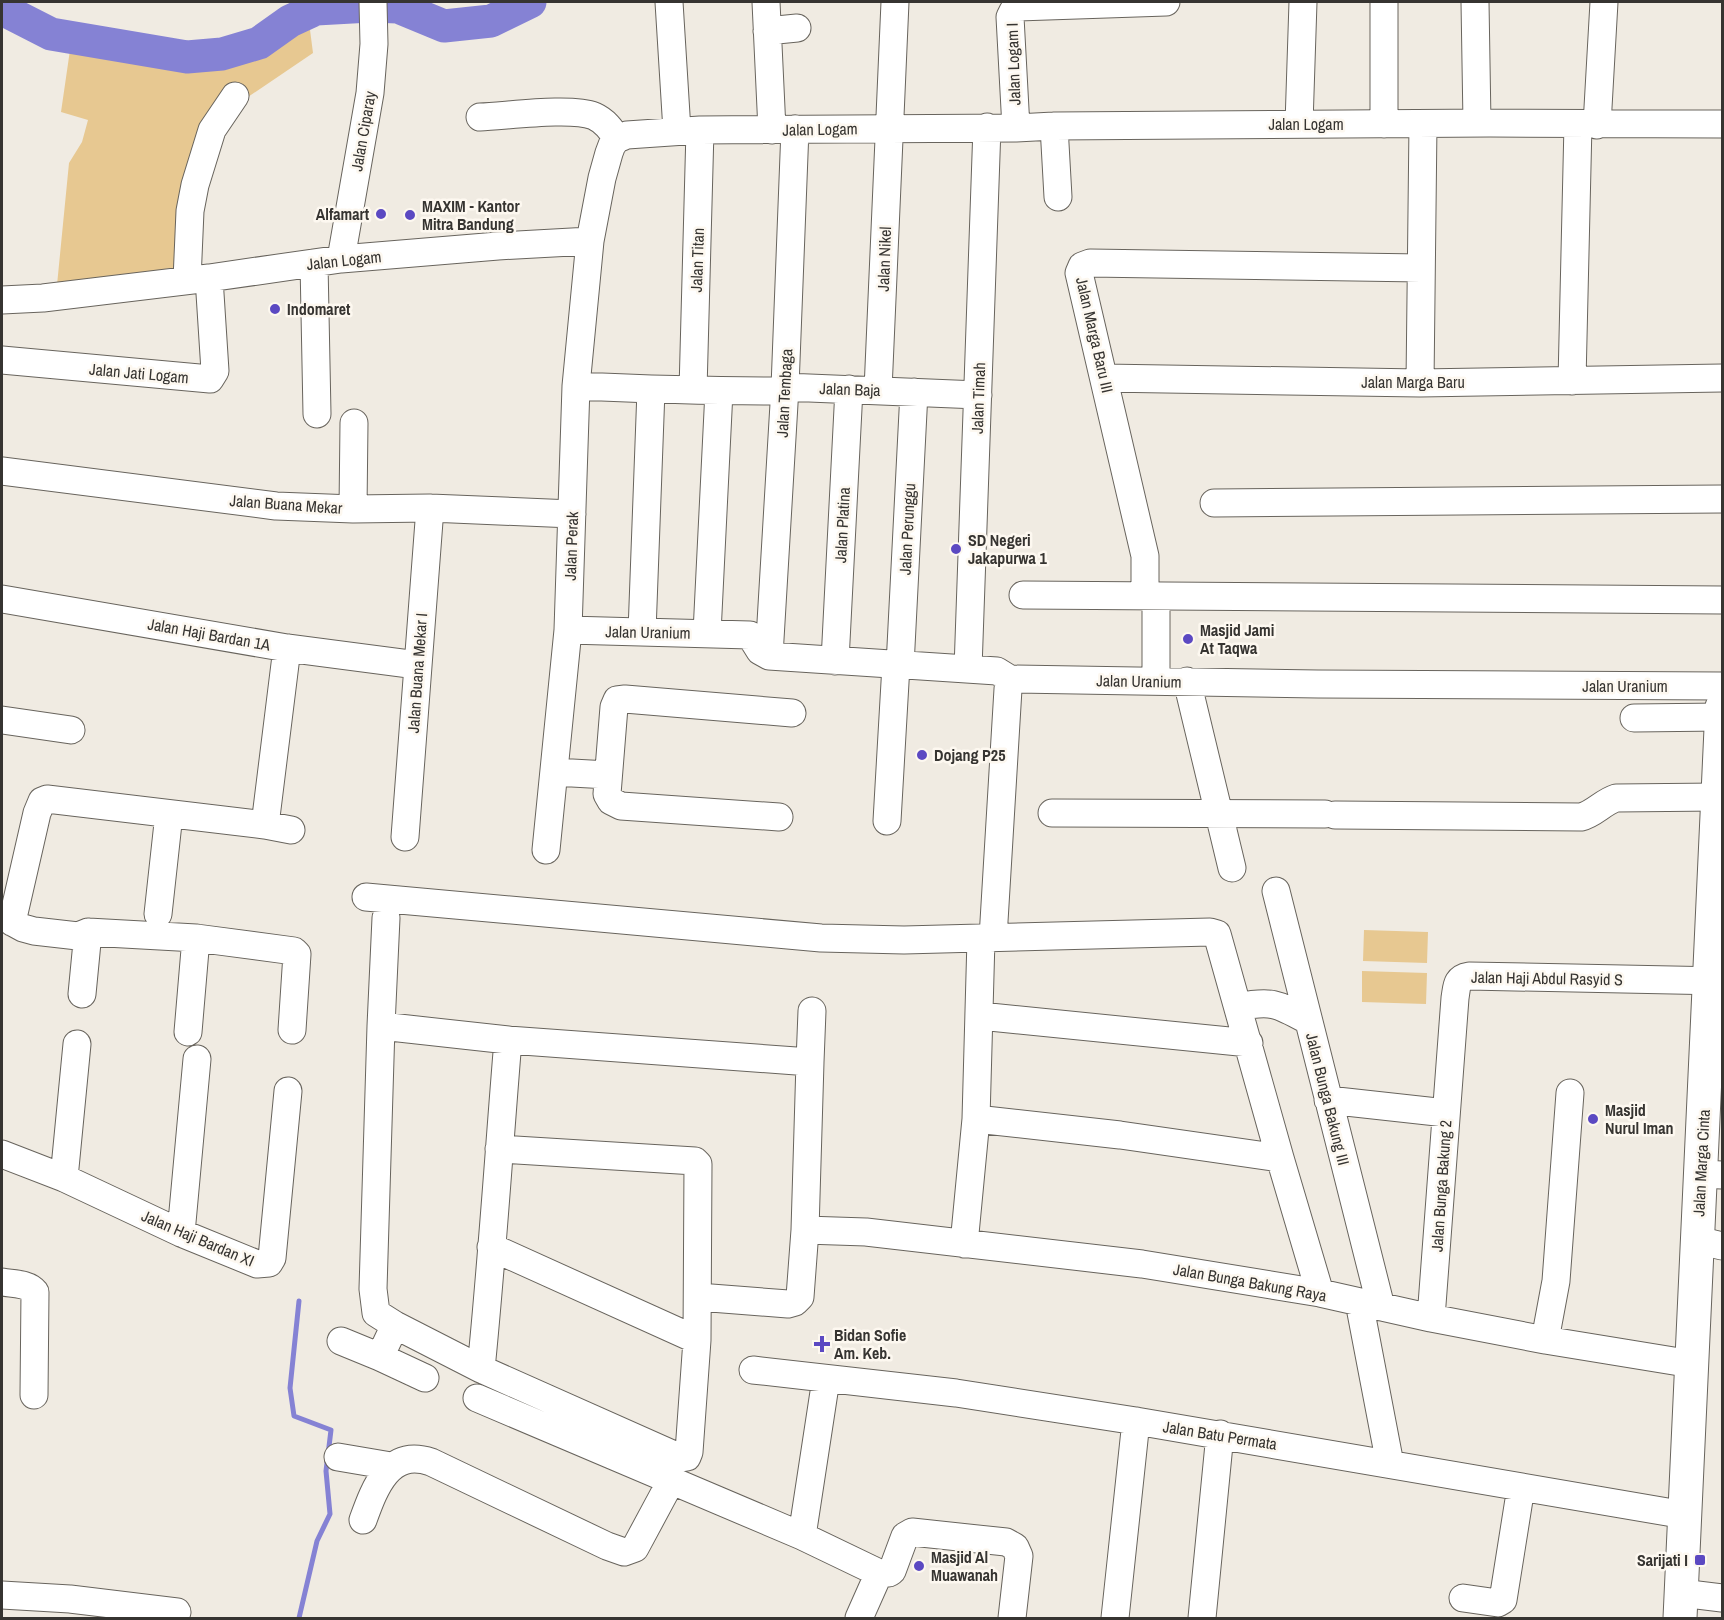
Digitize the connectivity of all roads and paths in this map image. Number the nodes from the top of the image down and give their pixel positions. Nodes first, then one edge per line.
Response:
1 (669, 2) edge
2 (766, 2) edge
3 (895, 2) edge
4 (1166, 2) edge
5 (1303, 2) edge
6 (1384, 2) edge
7 (1475, 2) edge
8 (1491, 2) edge
9 (1604, 2) edge
10 (374, 12) edge
11 (796, 28) dead end
12 (768, 31) junction
13 (236, 96) dead end
14 (480, 117) dead end
15 (1484, 123) junction
16 (1299, 124) junction
17 (1384, 124) junction
18 (1423, 124) junction
19 (1588, 124) junction
20 (1722, 124) edge
21 (1054, 126) junction
22 (889, 128) junction
23 (987, 128) junction
24 (1016, 128) junction
25 (783, 129) junction
26 (689, 130) junction
27 (617, 139) junction
28 (1058, 197) dead end
29 (590, 241) junction
30 (341, 259) junction
31 (314, 263) junction
32 (1421, 268) junction
33 (198, 279) junction
34 (2, 300) edge
35 (2, 360) edge
36 (1104, 378) junction
37 (1722, 378) edge
38 (1572, 381) junction
39 (1420, 383) junction
40 (576, 386) junction
41 (785, 387) junction
42 (849, 389) junction
43 (651, 390) junction
44 (879, 390) junction
45 (706, 391) junction
46 (914, 392) junction
47 (978, 395) junction
48 (317, 414) dead end
49 (354, 423) dead end
50 (2, 471) edge
51 (1722, 499) edge
52 (1214, 503) dead end
53 (430, 508) junction
54 (352, 509) junction
55 (572, 514) junction
56 (1023, 595) dead end
57 (1150, 596) junction
58 (2, 599) edge
59 (1722, 600) edge
60 (568, 630) junction
61 (642, 632) junction
62 (707, 633) junction
63 (763, 643) junction
64 (286, 648) junction
65 (835, 661) junction
66 (417, 665) junction
67 (898, 665) junction
68 (968, 669) junction
69 (1010, 679) junction
70 (1155, 681) junction
71 (1187, 681) junction
72 (1722, 686) edge
73 (1722, 707) edge
74 (792, 713) dead end
75 (1634, 717) dead end
76 (1722, 717) edge
77 (2, 720) edge
78 (71, 730) dead end
79 (554, 772) junction
80 (608, 775) junction
81 (1718, 797) junction
82 (1052, 813) dead end
83 (169, 814) junction
84 (1219, 814) junction
85 (779, 817) dead end
86 (887, 821) dead end
87 (405, 837) dead end
88 (546, 850) dead end
89 (1719, 864) edge
90 (1232, 868) dead end
91 (1276, 891) dead end
92 (366, 897) dead end
93 (158, 914) dead end
94 (386, 918) dead end
95 (7, 921) edge
96 (88, 932) junction
97 (196, 938) junction
98 (987, 938) junction
99 (1716, 981) edge
100 (82, 994) dead end
101 (1238, 1007) junction
102 (812, 1011) dead end
103 (980, 1016) junction
104 (1307, 1020) junction
105 (381, 1026) junction
106 (292, 1030) dead end
107 (188, 1032) dead end
108 (508, 1040) junction
109 (1249, 1043) junction
110 (77, 1044) dead end
111 (1450, 1054) joint
112 (197, 1059) dead end
113 (810, 1062) junction
114 (1714, 1078) edge
115 (288, 1091) dead end
116 (1570, 1093) dead end
117 (1328, 1100) junction
118 (1446, 1113) junction
119 (976, 1119) junction
120 (499, 1149) junction
121 (2, 1154) edge
122 (1280, 1158) junction
123 (1711, 1174) edge
124 (64, 1178) junction
125 (805, 1230) junction
126 (182, 1233) junction
127 (1710, 1243) edge
128 (964, 1244) junction
129 (491, 1247) junction
130 (2, 1282) edge
131 (1320, 1293) junction
132 (698, 1297) junction
133 (1370, 1305) junction
134 (1431, 1318) junction
135 (395, 1325) junction
136 (697, 1340) junction
137 (1545, 1340) junction
138 (341, 1341) dead end
139 (380, 1357) junction
140 (1692, 1364) junction
141 (481, 1369) junction
142 (753, 1370) dead end
143 (425, 1378) dead end
144 (826, 1379) junction
145 (34, 1395) dead end
146 (477, 1398) dead end
147 (1136, 1421) junction
148 (1220, 1434) junction
149 (338, 1457) dead end
150 (1390, 1464) junction
151 (391, 1466) junction
152 (671, 1481) junction
153 (1521, 1488) junction
154 (1685, 1515) junction
155 (363, 1520) dead end
156 (802, 1536) junction
157 (879, 1573) junction
158 (2, 1595) edge
159 (1463, 1598) dead end
160 (1722, 1598) edge
161 (1680, 1606) edge
162 (177, 1612) dead end
163 (859, 1618) edge
164 (1012, 1618) edge
165 (1115, 1618) edge
166 (1202, 1618) edge

1 - 26 street, Jalan Titan
2 - 12 street, Jalan Tembaga
3 - 22 street, Jalan Nikel
4 - 24 street, Jalan Logam I
5 - 16 street
6 - 17 street
7 - 15 street
8 - 15 street
9 - 19 street
10 - 30 street, Jalan Ciparay
11 - 12 street
12 - 25 street, Jalan Tembaga
13 - 33 street
14 - 27 street
15 - 18 street, Jalan Logam
15 - 19 street, Jalan Logam
16 - 17 street, Jalan Logam
16 - 21 street, Jalan Logam
17 - 18 street, Jalan Logam
18 - 32 street
19 - 20 street, Jalan Logam
19 - 38 street
21 - 24 street, Jalan Logam
21 - 28 street
22 - 23 street, Jalan Logam
22 - 25 street, Jalan Logam
22 - 44 street, Jalan Nikel
23 - 24 street, Jalan Logam
23 - 47 street, Jalan Timah
25 - 26 street, Jalan Logam
25 - 41 street, Jalan Tembaga
26 - 27 street, Jalan Logam
26 - 45 street, Jalan Titan
27 - 29 street
29 - 30 street, Jalan Logam
29 - 40 street, Jalan Perak
30 - 31 street, Jalan Logam
31 - 33 street, Jalan Logam
31 - 48 street
32 - 36 street, Jalan Marga Baru III
32 - 39 street
33 - 34 street, Jalan Logam
33 - 35 street, Jalan Jati Logam
36 - 39 street, Jalan Marga Baru
36 - 57 street, Jalan Marga Baru III
37 - 38 street, Jalan Marga Baru
38 - 39 street, Jalan Marga Baru
40 - 43 street, Jalan Baja
40 - 55 street, Jalan Perak
41 - 42 street, Jalan Baja
41 - 45 street, Jalan Baja
41 - 63 street, Jalan Tembaga
42 - 44 street, Jalan Baja
42 - 65 street, Jalan Platina
43 - 45 street, Jalan Baja
43 - 61 street
44 - 46 street, Jalan Baja
45 - 62 street, Jalan Titan
46 - 47 street, Jalan Baja
46 - 67 street, Jalan Perunggu
47 - 68 street, Jalan Timah
49 - 54 street
50 - 54 street, Jalan Buana Mekar
51 - 52 street
53 - 54 street, Jalan Buana Mekar
53 - 55 street, Jalan Buana Mekar
53 - 66 street, Jalan Buana Mekar I
55 - 60 street, Jalan Perak
56 - 57 street
57 - 59 street
57 - 70 street, Jalan Marga Baru III
58 - 64 street, Jalan Haji Bardan 1A
60 - 61 street, Jalan Uranium
60 - 79 street, Jalan Perak
61 - 62 street, Jalan Uranium
62 - 63 street, Jalan Uranium
63 - 65 street, Jalan Uranium
64 - 66 street, Jalan Haji Bardan 1A
64 - 83 street
65 - 67 street, Jalan Uranium
66 - 87 street, Jalan Buana Mekar I
67 - 68 street, Jalan Uranium
67 - 86 street, Jalan Perunggu
68 - 69 street, Jalan Uranium
69 - 70 street, Jalan Uranium
69 - 98 street
70 - 71 street, Jalan Uranium
71 - 72 street, Jalan Uranium
71 - 84 street
73 - 76 main road, Jalan Marga Cinta
74 - 80 street
75 - 76 street
76 - 81 main road, Jalan Marga Cinta
77 - 78 street
79 - 80 street
79 - 88 street, Jalan Perak
80 - 85 street
81 - 84 street
81 - 89 main road, Jalan Marga Cinta
82 - 84 street
83 - 93 street
83 - 95 street
84 - 90 street
89 - 99 main road, Jalan Marga Cinta
91 - 104 street, Jalan Bunga Bakung III
92 - 98 street
94 - 105 street
95 - 96 street
96 - 97 street
96 - 100 street
97 - 106 street
97 - 107 street
98 - 101 street
98 - 103 street
99 - 111 street, Jalan Haji Abdul Rasyid S
99 - 114 main road, Jalan Marga Cinta
101 - 104 street
101 - 109 street
102 - 113 street
103 - 109 street
103 - 119 street
104 - 117 street, Jalan Bunga Bakung III
105 - 108 street
105 - 135 street
108 - 113 street
108 - 120 street
109 - 122 street
110 - 124 street
111 - 118 street, Jalan Bunga Bakung 2
112 - 126 street
113 - 125 street
114 - 123 main road, Jalan Marga Cinta
115 - 126 street, Jalan Haji Bardan XI
116 - 137 street
117 - 118 street
117 - 133 street, Jalan Bunga Bakung III
118 - 134 street, Jalan Bunga Bakung 2
119 - 122 street
119 - 128 street
120 - 129 street
120 - 132 street
121 - 124 street, Jalan Haji Bardan XI
122 - 131 street
123 - 127 main road, Jalan Marga Cinta
124 - 126 street, Jalan Haji Bardan XI
125 - 128 street, Jalan Bunga Bakung Raya
125 - 132 street
127 - 140 main road, Jalan Marga Cinta
128 - 131 street, Jalan Bunga Bakung Raya
129 - 136 street
129 - 141 street
130 - 145 street
131 - 133 street, Jalan Bunga Bakung Raya
132 - 136 street
133 - 134 street, Jalan Bunga Bakung Raya
133 - 150 street, Jalan Bunga Bakung III
134 - 137 street, Jalan Bunga Bakung Raya
135 - 139 street
135 - 141 street
136 - 141 street
137 - 140 street, Jalan Bunga Bakung Raya
138 - 139 street
139 - 143 street
140 - 154 main road, Jalan Marga Cinta
142 - 144 street, Jalan Batu Permata
144 - 147 street, Jalan Batu Permata
144 - 156 street
146 - 152 street
147 - 148 street, Jalan Batu Permata
147 - 165 street
148 - 150 street, Jalan Batu Permata
148 - 166 street
149 - 151 street
150 - 153 street, Jalan Batu Permata
151 - 152 street
151 - 155 street
152 - 156 street
153 - 154 street, Jalan Batu Permata
153 - 159 street
154 - 161 main road, Jalan Marga Cinta
156 - 157 street
157 - 163 street
157 - 164 street
158 - 162 street
160 - 161 street

